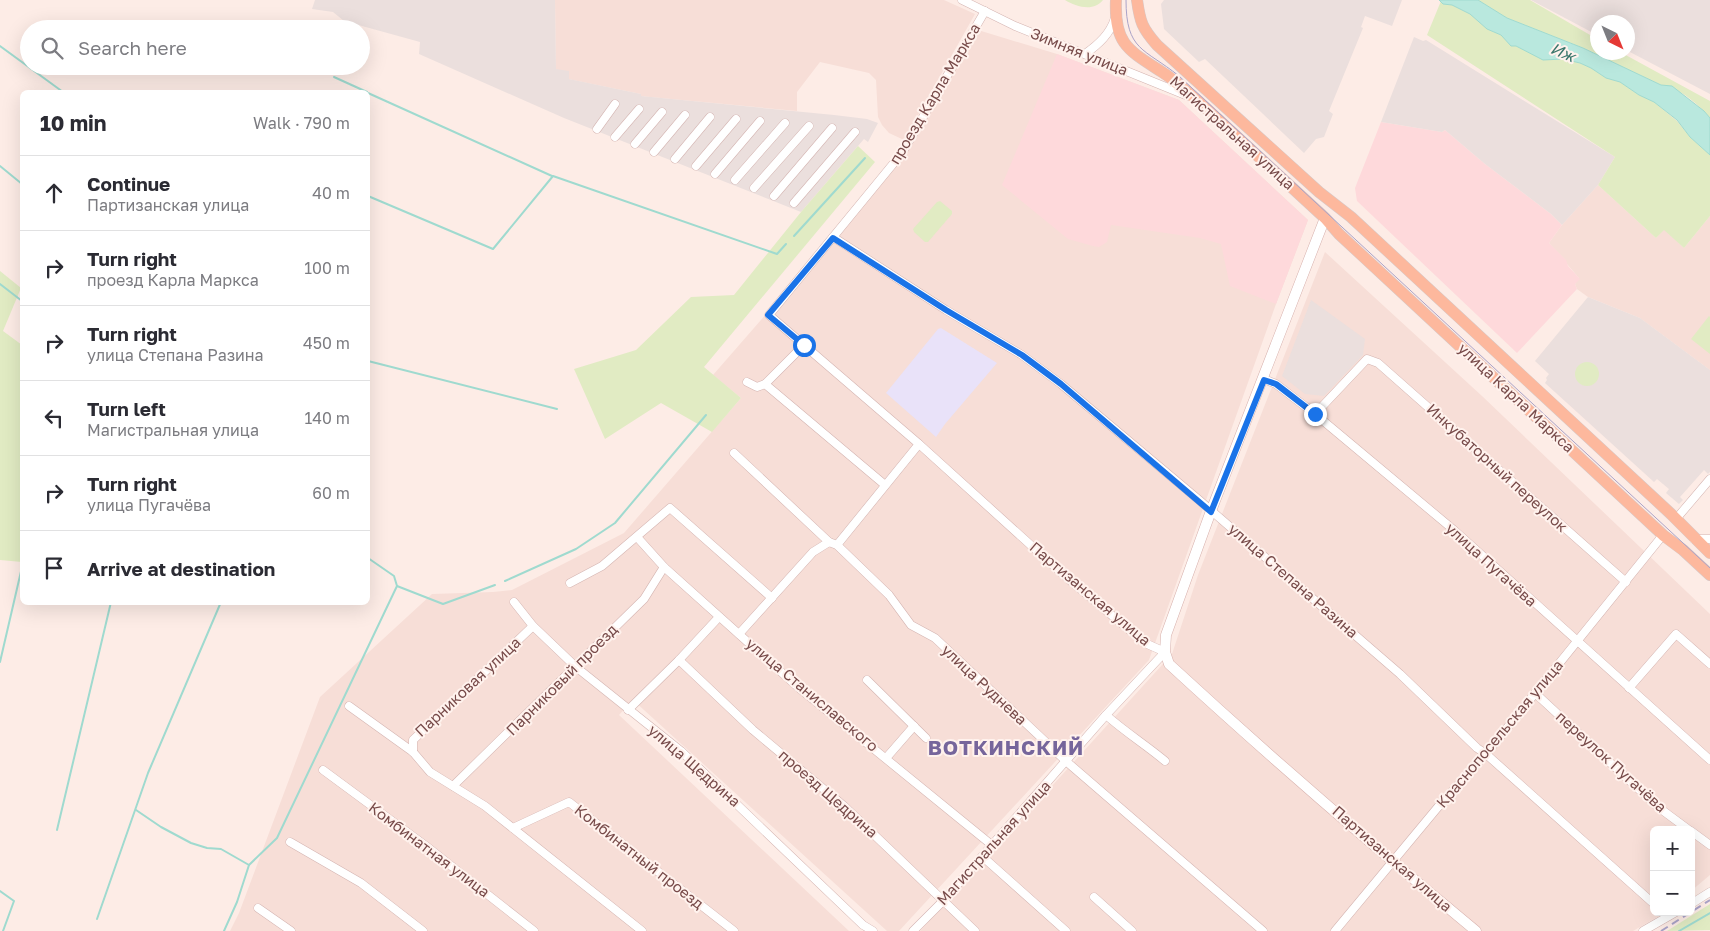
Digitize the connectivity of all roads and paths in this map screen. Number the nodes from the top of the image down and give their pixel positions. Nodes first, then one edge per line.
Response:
1 (962, 0) edge
2 (1116, 0) edge
3 (1137, 0) edge
4 (986, 11) junction
5 (1116, 17) junction
6 (1085, 54) junction
7 (1198, 100) junction
8 (615, 104) dead end
9 (638, 108) dead end
10 (662, 112) dead end
11 (685, 116) dead end
12 (710, 117) dead end
13 (736, 119) dead end
14 (760, 121) dead end
15 (785, 123) dead end
16 (809, 126) dead end
17 (832, 128) dead end
18 (596, 129) dead end
19 (855, 132) dead end
20 (615, 137) dead end
21 (635, 144) dead end
22 (654, 152) dead end
23 (675, 159) dead end
24 (696, 166) dead end
25 (714, 174) dead end
26 (735, 180) dead end
27 (754, 188) dead end
28 (774, 196) dead end
29 (1332, 203) junction
30 (794, 204) dead end
31 (1325, 218) junction
32 (833, 238) junction
33 (768, 315) joint
34 (804, 345) junction
35 (1264, 380) junction
36 (747, 382) dead end
37 (765, 384) junction
38 (1315, 414) junction
39 (919, 444) junction
40 (734, 453) dead end
41 (1710, 479) edge
42 (885, 485) junction
43 (1211, 512) junction
44 (1676, 519) junction
45 (1663, 535) junction
46 (637, 537) junction
47 (1694, 538) junction
48 (1710, 540) edge
49 (833, 544) junction
50 (1710, 553) edge
51 (664, 567) junction
52 (1709, 576) edge
53 (1626, 582) junction
54 (570, 583) dead end
55 (772, 598) junction
56 (514, 602) dead end
57 (719, 617) junction
58 (533, 626) junction
59 (739, 634) junction
60 (1576, 642) junction
61 (1165, 652) junction
62 (680, 660) junction
63 (1710, 664) edge
64 (576, 667) junction
65 (868, 680) dead end
66 (1629, 688) junction
67 (1535, 693) junction
68 (349, 706) dead end
69 (628, 710) junction
70 (1106, 715) junction
71 (914, 726) junction
72 (926, 738) dead end
73 (413, 752) junction
74 (1486, 754) junction
75 (886, 757) junction
76 (1710, 760) edge
77 (1165, 761) dead end
78 (1067, 762) junction
79 (323, 770) dead end
80 (453, 786) junction
81 (1684, 826) edge
82 (513, 828) junction
83 (1695, 834) edge
84 (290, 842) dead end
85 (1710, 845) edge
86 (993, 846) junction
87 (983, 858) junction
88 (1392, 862) junction
89 (1710, 892) edge
90 (1094, 897) dead end
91 (1650, 900) edge
92 (943, 901) junction
93 (1695, 901) edge
94 (258, 908) dead end
95 (1668, 916) edge
96 (291, 931) edge
97 (423, 931) edge
98 (534, 931) edge
99 (642, 931) edge
100 (734, 931) edge
101 (873, 931) edge
102 (913, 931) edge
103 (975, 931) edge
104 (1066, 931) edge
105 (1132, 931) edge
106 (1263, 931) edge
107 (1335, 931) edge
108 (1476, 931) edge
109 (1643, 931) edge

1 - 4 street, Зимняя улица
2 - 5 main road, Магистральная улица
3 - 29 main road, Магистральная улица
4 - 6 street, Зимняя улица
4 - 32 street, проезд Карла Маркса
5 - 6 street
5 - 7 main road, Магистральная улица
6 - 7 street, Зимняя улица
7 - 31 main road, Магистральная улица
8 - 18 street
9 - 20 street
10 - 21 street
11 - 22 street
12 - 23 street
13 - 24 street
14 - 25 street
15 - 26 street
16 - 27 street
17 - 28 street
19 - 30 street
29 - 31 main road
29 - 44 main road, улица Карла Маркса
31 - 35 street
31 - 45 main road, улица Карла Маркса
32 - 33 street, проезд Карла Маркса
32 - 43 street, улица Степана Разина
33 - 34 street, Партизанская улица
34 - 37 street
34 - 39 street, Партизанская улица
35 - 38 street, улица Пугачёва
35 - 43 street
36 - 37 street
37 - 42 street
38 - 53 street, Инкубаторный переулок
38 - 60 street, улица Пугачёва
39 - 42 street
39 - 61 street, Партизанская улица
40 - 49 street, улица Руднева
41 - 44 street
42 - 49 street
43 - 61 street
43 - 74 street, улица Степана Разина
44 - 45 main road
44 - 47 main road, улица Карла Маркса
45 - 52 main road, улица Карла Маркса
45 - 53 street, Краснопосельская улица
46 - 51 street, улица Станиславского
46 - 54 street
46 - 55 street
47 - 48 street
47 - 50 main road, улица Карла Маркса
49 - 55 street
49 - 78 street, улица Руднева
51 - 57 street, улица Станиславского
51 - 64 street, Парниковый проезд
53 - 60 street, Краснопосельская улица
55 - 59 street
56 - 58 street, улица Щедрина
57 - 59 street, улица Станиславского
57 - 62 street
58 - 64 street, улица Щедрина
58 - 73 street, Парниковая улица
59 - 75 street, улица Станиславского
60 - 66 street, улица Пугачёва
60 - 67 street, Краснопосельская улица
61 - 70 street, Магистральная улица
61 - 88 street, Партизанская улица
62 - 69 street
62 - 92 street, проезд Щедрина
63 - 66 street
64 - 69 street, улица Щедрина
64 - 80 street, Парниковый проезд
65 - 71 street
66 - 76 street, улица Пугачёва
67 - 74 street, Краснопосельская улица
67 - 81 street, переулок Пугачёва
68 - 73 street
69 - 101 street, улица Щедрина
70 - 77 street
70 - 78 street, Магистральная улица
71 - 72 street
71 - 75 street
73 - 80 street
74 - 88 street, Краснопосельская улица
74 - 91 street, улица Степана Разина
75 - 86 street, улица Станиславского
78 - 86 street, Магистральная улица
78 - 106 street, улица Руднева
79 - 98 street, Комбинатная улица
80 - 82 street
82 - 99 street
82 - 100 street, Комбинатный проезд
83 - 85 street, переулок Пугачёва
84 - 97 street
86 - 87 street, Магистральная улица
87 - 92 street, Магистральная улица
87 - 104 street
88 - 107 street, Краснопосельская улица
88 - 108 street, Партизанская улица
89 - 93 street
90 - 105 street
92 - 102 street, Магистральная улица
92 - 103 street, проезд Щедрина
94 - 96 street
95 - 109 street

